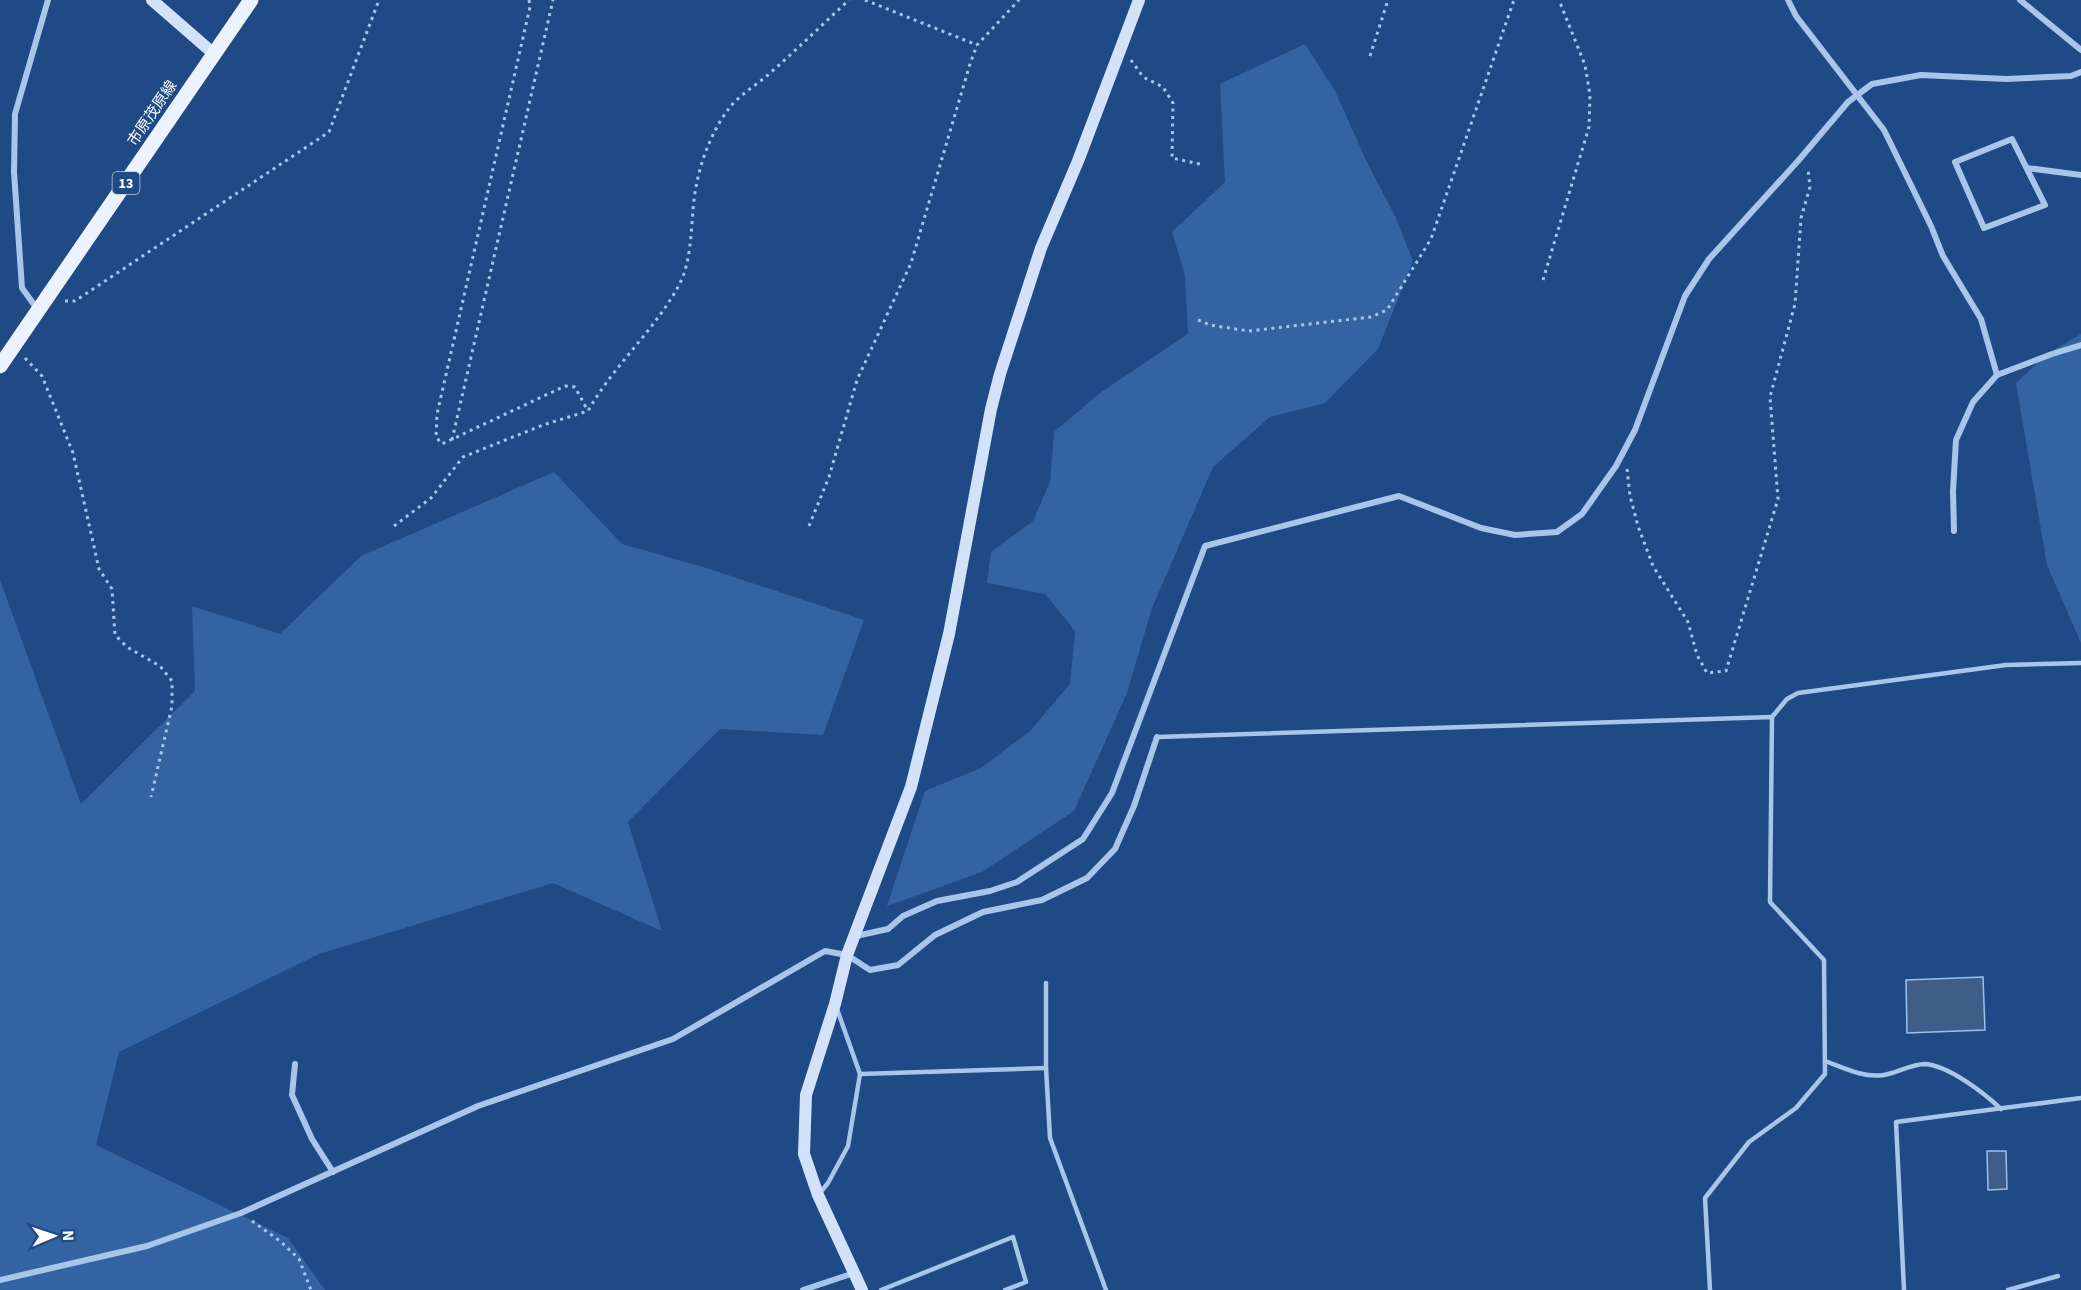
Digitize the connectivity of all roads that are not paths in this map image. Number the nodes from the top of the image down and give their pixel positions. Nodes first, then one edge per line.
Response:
1 (48, 0) edge
2 (152, 0) edge
3 (251, 0) edge
4 (1139, 0) edge
5 (1788, 0) edge
6 (2019, 0) edge
7 (2081, 50) edge
8 (214, 54) junction
9 (2081, 72) edge
10 (1857, 95) junction
11 (2027, 168) junction
12 (2081, 175) edge
13 (42, 305) junction
14 (2081, 345) edge
15 (0, 366) edge
16 (1997, 375) junction
17 (1954, 531) dead end
18 (2081, 663) edge
19 (1772, 717) junction
20 (1157, 737) joint
21 (855, 936) junction
22 (847, 955) junction
23 (1046, 982) dead end
24 (835, 1004) junction
25 (1825, 1061) junction
26 (295, 1064) dead end
27 (1046, 1068) junction
28 (860, 1074) junction
29 (2081, 1098) edge
30 (2001, 1109) junction
31 (333, 1172) junction
32 (818, 1195) junction
33 (855, 1273) junction
34 (2058, 1276) dead end
35 (0, 1280) edge
36 (1026, 1282) junction
37 (803, 1290) edge
38 (862, 1290) edge
39 (881, 1290) edge
40 (1005, 1290) edge
41 (1029, 1290) edge
42 (1106, 1290) edge
43 (1710, 1290) edge
44 (1904, 1290) edge
45 (2008, 1290) edge

1 - 13 street
2 - 8 street
3 - 8 main road, 市原茂原線 / 13
4 - 21 street
5 - 10 street
6 - 7 street
8 - 13 main road, 市原茂原線 / 13
9 - 10 street
10 - 16 street
10 - 21 street
11 - 11 street
11 - 12 street
13 - 15 main road, 市原茂原線 / 13
14 - 16 street
16 - 17 street
18 - 19 lane
19 - 20 lane
19 - 25 lane
20 - 22 street
21 - 22 street
22 - 24 street
22 - 31 street
23 - 27 lane
24 - 28 lane
24 - 32 street
25 - 30 lane
25 - 43 lane
26 - 31 street
27 - 28 lane
27 - 42 lane
28 - 32 lane
29 - 30 lane
30 - 44 lane
31 - 35 street
32 - 33 street
33 - 37 street
33 - 38 street
34 - 45 lane
36 - 39 lane
36 - 40 lane
36 - 41 lane

